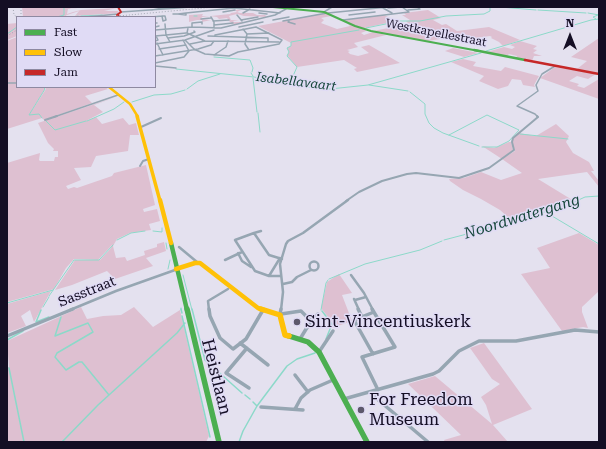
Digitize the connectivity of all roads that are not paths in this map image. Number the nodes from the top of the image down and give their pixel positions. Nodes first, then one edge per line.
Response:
1 (118, 7) edge
2 (151, 7) edge
3 (192, 7) edge
4 (196, 7) edge
5 (204, 7) edge
6 (274, 7) edge
7 (332, 7) edge
8 (388, 7) edge
9 (402, 7) edge
10 (417, 7) edge
11 (156, 8) junction
12 (168, 8) edge
13 (298, 8) edge
14 (384, 8) edge
15 (250, 9) junction
16 (286, 9) junction
17 (312, 9) edge
18 (371, 9) junction
19 (420, 9) junction
20 (424, 9) dead end
21 (221, 10) junction
22 (235, 10) dead end
23 (407, 10) junction
24 (151, 11) junction
25 (208, 11) junction
26 (351, 11) junction
27 (223, 12) junction
28 (270, 12) junction
29 (375, 12) junction
30 (243, 13) dead end
31 (259, 13) dead end
32 (280, 13) junction
33 (326, 13) junction
34 (173, 14) dead end
35 (224, 14) dead end
36 (356, 14) junction
37 (392, 14) junction
38 (119, 15) edge
39 (286, 15) dead end
40 (349, 15) dead end
41 (98, 16) edge
42 (162, 16) junction
43 (211, 16) junction
44 (237, 16) dead end
45 (380, 16) junction
46 (156, 17) edge
47 (258, 17) dead end
48 (268, 17) junction
49 (289, 17) junction
50 (293, 18) dead end
51 (201, 19) dead end
52 (229, 20) dead end
53 (241, 20) junction
54 (289, 20) junction
55 (343, 20) junction
56 (213, 21) junction
57 (258, 21) dead end
58 (283, 21) dead end
59 (232, 23) dead end
60 (246, 23) junction
61 (165, 24) dead end
62 (202, 24) dead end
63 (295, 24) dead end
64 (237, 25) junction
65 (192, 27) junction
66 (203, 27) junction
67 (188, 28) junction
68 (214, 28) junction
69 (241, 28) junction
70 (165, 29) junction
71 (156, 30) edge
72 (194, 31) dead end
73 (228, 32) junction
74 (187, 33) junction
75 (207, 33) junction
76 (269, 33) junction
77 (190, 34) junction
78 (247, 34) junction
79 (264, 34) junction
80 (166, 35) junction
81 (176, 35) junction
82 (156, 36) edge
83 (196, 36) junction
84 (208, 36) dead end
85 (216, 36) junction
86 (231, 36) junction
87 (246, 37) junction
88 (262, 37) junction
89 (168, 38) junction
90 (184, 40) junction
91 (205, 41) junction
92 (229, 41) junction
93 (244, 41) junction
94 (268, 41) junction
95 (170, 42) junction
96 (215, 42) junction
97 (279, 42) junction
98 (156, 44) edge
99 (190, 44) junction
100 (186, 45) junction
101 (159, 49) junction
102 (196, 50) junction
103 (250, 50) junction
104 (189, 51) junction
105 (163, 55) junction
106 (214, 55) junction
107 (156, 56) edge
108 (156, 64) edge
109 (156, 64) edge
110 (555, 66) junction
111 (176, 68) dead end
112 (599, 74) edge
113 (110, 88) edge
114 (118, 96) junction
115 (161, 118) dead end
116 (45, 120) dead end
117 (141, 127) junction
118 (149, 159) junction
119 (140, 166) dead end
120 (261, 230) dead end
121 (254, 233) junction
122 (179, 247) dead end
123 (242, 252) junction
124 (238, 253) junction
125 (281, 258) junction
126 (225, 260) dead end
127 (197, 262) junction
128 (253, 268) junction
129 (176, 269) junction
130 (311, 270) dead end
131 (351, 275) dead end
132 (269, 276) junction
133 (281, 276) junction
134 (283, 284) junction
135 (228, 289) dead end
136 (366, 297) junction
137 (263, 310) junction
138 (374, 312) junction
139 (318, 314) dead end
140 (280, 315) junction
141 (362, 316) junction
142 (311, 322) junction
143 (333, 331) dead end
144 (599, 332) edge
145 (7, 336) edge
146 (300, 338) junction
147 (240, 343) junction
148 (247, 348) junction
149 (319, 352) junction
150 (373, 354) junction
151 (268, 365) dead end
152 (295, 375) dead end
153 (334, 379) junction
154 (249, 388) dead end
155 (378, 390) junction
156 (308, 392) junction
157 (373, 392) junction
158 (344, 399) junction
159 (261, 407) dead end
160 (295, 409) junction
161 (303, 410) dead end
162 (219, 442) edge
163 (367, 442) edge
164 (428, 442) edge

1 - 38 street
2 - 11 street
3 - 12 street
4 - 5 street
6 - 16 street, Westkapellestraat
7 - 33 street
8 - 14 street
9 - 14 street
9 - 23 street
10 - 19 street
11 - 12 street
11 - 24 street
12 - 24 street
13 - 16 street, Westkapellestraat
13 - 17 street, Westkapellestraat
14 - 18 street
14 - 37 street
15 - 21 street
15 - 28 street
15 - 30 street
16 - 32 street
17 - 33 street, Westkapellestraat
18 - 26 street
18 - 29 street
19 - 20 street
19 - 23 street
21 - 25 street
21 - 27 street
22 - 27 street
23 - 37 street
24 - 38 street
25 - 34 street
25 - 43 street
26 - 33 street
26 - 36 street
27 - 35 street
28 - 31 street
28 - 32 street
29 - 36 street
29 - 45 street
32 - 48 street
33 - 54 street
33 - 55 street, Westkapellestraat
36 - 40 street
37 - 45 street
38 - 41 street
39 - 49 street
42 - 42 street
42 - 46 street
43 - 51 street
43 - 56 street
44 - 53 street
45 - 55 street
47 - 53 street
48 - 49 street
48 - 60 street
49 - 50 street
52 - 56 street
53 - 60 street
54 - 58 street
54 - 63 street
55 - 110 street, Westkapellestraat
56 - 68 street
57 - 69 street
59 - 68 street
60 - 64 street
61 - 70 street
62 - 65 street
64 - 68 street
64 - 69 street
65 - 66 street
65 - 67 street
65 - 68 street
66 - 68 street
66 - 75 street
67 - 70 street
67 - 74 street
68 - 75 street
69 - 73 street
69 - 76 street
69 - 78 street
70 - 71 street
70 - 80 street
72 - 77 street
73 - 85 street
73 - 86 street
74 - 77 street
74 - 81 street
75 - 83 street
75 - 85 street
76 - 79 street
76 - 97 street
77 - 81 street
77 - 83 street
78 - 79 street
78 - 87 street
79 - 88 street
80 - 81 street
80 - 82 street
80 - 89 street
81 - 89 street
83 - 90 street
83 - 91 street
84 - 85 street
85 - 86 street
85 - 96 street
86 - 87 street
86 - 92 street
87 - 88 street
87 - 93 street
88 - 94 street
89 - 95 street
90 - 95 street
90 - 99 street
90 - 100 street
91 - 96 street
91 - 99 street
92 - 93 street
92 - 96 street
92 - 106 street
93 - 94 street
93 - 103 street
94 - 97 street
95 - 98 street
96 - 102 street
97 - 103 street
98 - 101 street
99 - 102 street
100 - 101 street
100 - 104 street
101 - 105 street
102 - 104 street
102 - 106 street
103 - 106 street
104 - 105 street
104 - 108 street
105 - 107 street
109 - 111 street
110 - 112 street, Westkapellestraat
110 - 125 street
113 - 114 street, Heistlaan
114 - 116 street
114 - 117 street, Heistlaan
115 - 117 street
117 - 118 street, Heistlaan
118 - 119 street
118 - 129 street, Heistlaan
120 - 121 street
121 - 123 street
121 - 125 street
122 - 127 street
123 - 124 street
123 - 128 street
124 - 126 street
124 - 128 street
125 - 132 street
125 - 133 street
127 - 129 street
127 - 137 street
128 - 132 street
129 - 145 street, Sasstraat
129 - 162 street, Heistlaan
130 - 134 street
131 - 136 street
132 - 133 street
133 - 134 street
134 - 140 street
135 - 147 street
136 - 138 street
136 - 141 street
137 - 140 street
137 - 147 street
138 - 141 street
138 - 150 street
139 - 142 street
140 - 142 street
140 - 146 street
141 - 150 street
142 - 146 street
143 - 149 street
144 - 155 street
146 - 149 street
147 - 148 street
148 - 151 street
148 - 154 street
149 - 153 street
150 - 155 street
152 - 156 street
153 - 156 street
153 - 158 street
155 - 157 street
156 - 160 street
157 - 158 street
157 - 164 street
158 - 163 street
159 - 160 street
160 - 161 street

